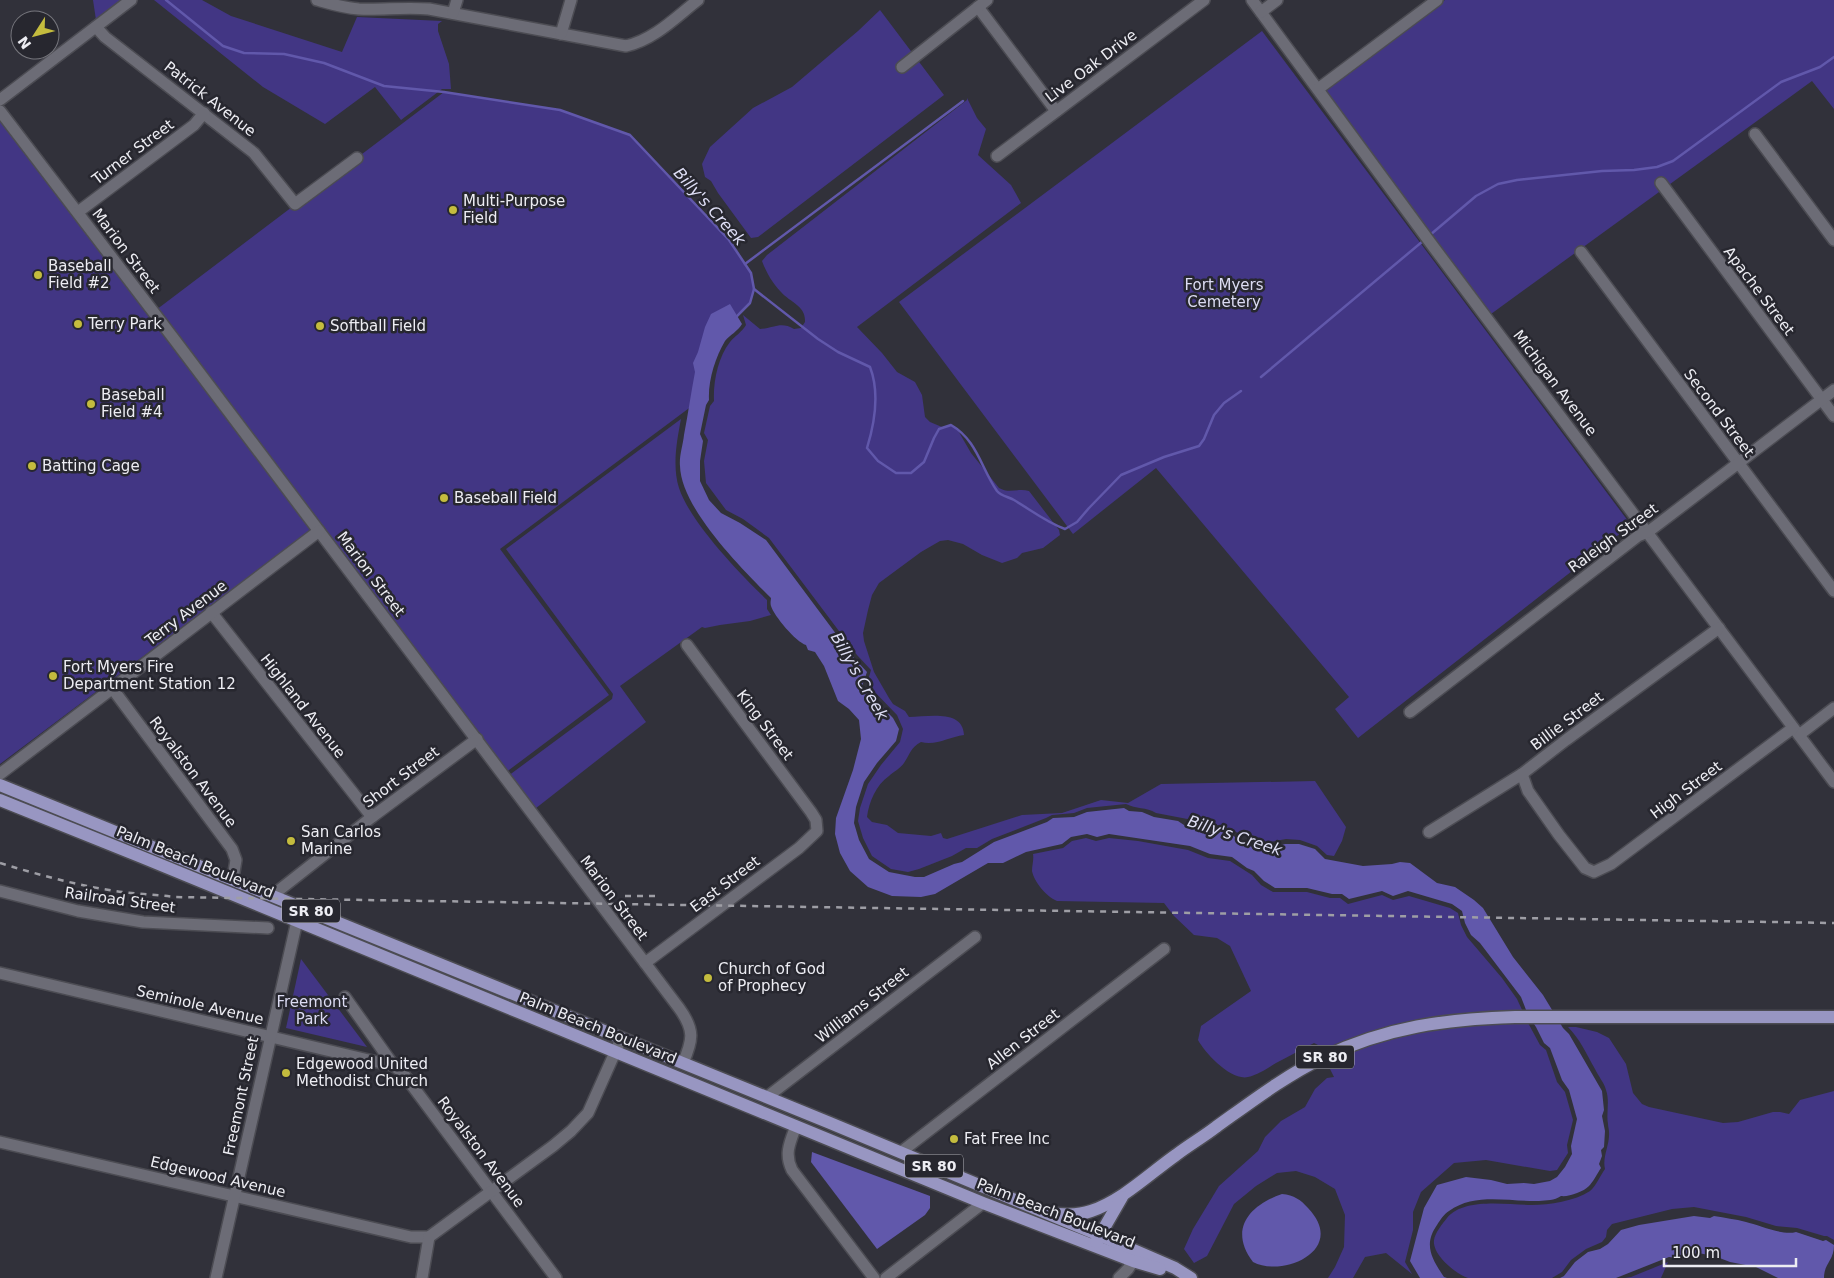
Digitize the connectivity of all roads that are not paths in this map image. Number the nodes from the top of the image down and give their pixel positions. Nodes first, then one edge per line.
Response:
1 (131, 0) edge
2 (317, 0) edge
3 (457, 0) edge
4 (570, 0) edge
5 (698, 0) edge
6 (987, 0) edge
7 (1204, 0) edge
8 (1252, 0) edge
9 (1277, 0) edge
10 (1437, 0) edge
11 (978, 8) junction
12 (1261, 12) junction
13 (453, 13) junction
14 (96, 27) junction
15 (561, 34) junction
16 (902, 67) dead end
17 (1318, 89) junction
18 (0, 100) edge
19 (0, 111) edge
20 (1056, 111) junction
21 (204, 113) junction
22 (1755, 134) dead end
23 (997, 156) dead end
24 (357, 158) dead end
25 (1661, 183) dead end
26 (78, 212) junction
27 (1834, 240) edge
28 (1581, 252) dead end
29 (1834, 390) edge
30 (1822, 400) junction
31 (1834, 416) edge
32 (1738, 463) junction
33 (319, 531) junction
34 (1648, 532) junction
35 (1834, 592) edge
36 (211, 612) junction
37 (1718, 628) junction
38 (687, 645) dead end
39 (112, 688) junction
40 (1834, 708) edge
41 (1410, 712) dead end
42 (1796, 731) junction
43 (477, 739) junction
44 (0, 774) edge
45 (1522, 774) junction
46 (1834, 782) edge
47 (0, 785) edge
48 (0, 800) edge
49 (372, 817) junction
50 (816, 825) joint
51 (1429, 832) dead end
52 (144, 858) junction
53 (232, 878) junction
54 (0, 891) edge
55 (273, 895) junction
56 (297, 921) junction
57 (268, 928) dead end
58 (975, 937) dead end
59 (404, 949) junction
60 (1164, 949) dead end
61 (645, 962) junction
62 (0, 973) edge
63 (345, 997) dead end
64 (1834, 1017) edge
65 (270, 1036) junction
66 (621, 1038) junction
67 (616, 1053) junction
68 (683, 1064) junction
69 (394, 1066) junction
70 (767, 1097) junction
71 (796, 1126) junction
72 (0, 1142) edge
73 (901, 1152) junction
74 (868, 1155) junction
75 (491, 1192) junction
76 (1123, 1194) junction
77 (235, 1196) junction
78 (983, 1203) junction
79 (1039, 1210) junction
80 (430, 1236) junction
81 (1097, 1240) junction
82 (1133, 1261) junction
83 (216, 1278) edge
84 (422, 1278) edge
85 (556, 1278) edge
86 (874, 1278) edge
87 (886, 1278) edge
88 (1119, 1278) edge
89 (1186, 1278) edge
90 (1190, 1278) edge

1 - 14 street
2 - 13 street
3 - 13 street
4 - 15 street
5 - 15 street
6 - 11 street
7 - 20 street, Live Oak Drive
8 - 12 street, Michigan Avenue
9 - 12 street
10 - 17 street
11 - 16 street
11 - 20 street
12 - 17 street, Michigan Avenue
13 - 15 street
14 - 18 street
14 - 21 street, Patrick Avenue
17 - 34 street, Michigan Avenue
19 - 26 street, Marion Street
20 - 23 street, Live Oak Drive
21 - 24 street, Patrick Avenue
21 - 26 street, Turner Street
22 - 27 street
25 - 30 street, Apache Street
26 - 33 street, Marion Street
28 - 32 street, Second Street
29 - 30 street, Raleigh Street
30 - 31 street, Apache Street
30 - 32 street, Raleigh Street
32 - 34 street, Raleigh Street
32 - 35 street, Second Street
33 - 36 street, Terry Avenue
33 - 43 street, Marion Street
34 - 37 street, Michigan Avenue
34 - 41 street, Raleigh Street
36 - 39 street, Terry Avenue
36 - 49 street, Highland Avenue
37 - 42 street, Michigan Avenue
37 - 45 street, Billie Street
38 - 50 street, King Street
39 - 44 street, Terry Avenue
39 - 53 street, Royalston Avenue
40 - 42 street, High Street
42 - 45 street, High Street
42 - 46 street, Michigan Avenue
43 - 49 street, Short Street
43 - 61 street, Marion Street
45 - 51 street, Billie Street
47 - 53 main road, Palm Beach Boulevard / SR 80
48 - 52 main road, Palm Beach Boulevard / SR 80
49 - 55 street, Short Street
50 - 61 street, East Street
52 - 53 main road
52 - 56 main road, Palm Beach Boulevard / SR 80
53 - 55 main road, Palm Beach Boulevard / SR 80
54 - 57 street, Railroad Street
55 - 59 main road, Palm Beach Boulevard / SR 80
56 - 59 main road
56 - 65 street, Freemont Street
56 - 67 main road, Palm Beach Boulevard / SR 80
58 - 70 street, Williams Street
59 - 66 main road, Palm Beach Boulevard / SR 80
60 - 73 street, Allen Street
61 - 68 street, Marion Street
62 - 65 street, Seminole Avenue
63 - 69 street, Royalston Avenue
64 - 76 main road, SR 80
65 - 69 street, Seminole Avenue
65 - 77 street, Freemont Street
66 - 67 street
66 - 68 main road, Palm Beach Boulevard / SR 80
67 - 71 main road, Palm Beach Boulevard / SR 80
67 - 75 street
68 - 70 main road, Palm Beach Boulevard / SR 80
69 - 75 street, Royalston Avenue
70 - 73 main road, Palm Beach Boulevard / SR 80
71 - 74 main road, Palm Beach Boulevard / SR 80
71 - 86 street
72 - 77 street, Edgewood Avenue
73 - 74 main road
73 - 79 main road, Palm Beach Boulevard / SR 80
74 - 78 main road, Palm Beach Boulevard / SR 80
75 - 80 street
75 - 85 street, Royalston Avenue
76 - 79 main road, SR 80
76 - 81 main road
77 - 80 street, Edgewood Avenue
77 - 83 street, Freemont Street
78 - 81 main road, Palm Beach Boulevard / SR 80
78 - 87 street
79 - 81 main road
80 - 84 street
81 - 82 main road, Palm Beach Boulevard / SR 80
81 - 90 main road
82 - 88 street
82 - 89 main road, Palm Beach Boulevard / SR 80

